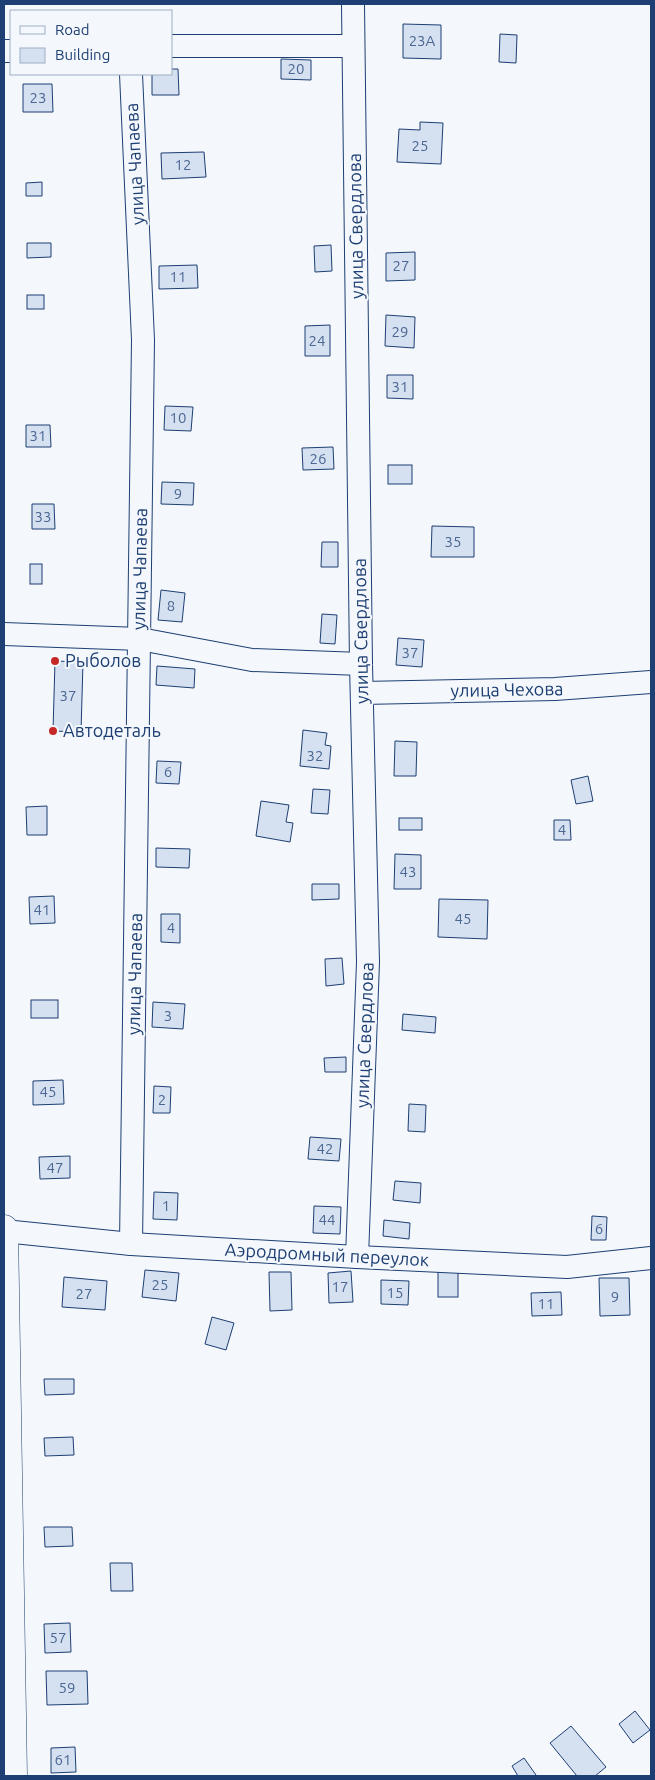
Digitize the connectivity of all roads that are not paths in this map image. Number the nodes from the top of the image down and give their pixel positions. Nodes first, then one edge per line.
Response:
1 (353, 4) edge
2 (172, 46) edge
3 (354, 46) junction
4 (131, 75) edge
5 (4, 634) edge
6 (140, 639) junction
7 (361, 664) junction
8 (651, 682) edge
9 (362, 693) junction
10 (4, 1230) edge
11 (131, 1244) junction
12 (357, 1257) junction
13 (651, 1258) edge
14 (13, 1776) edge

1 - 3 street, улица Свердлова
2 - 3 street
3 - 7 street, улица Свердлова
4 - 6 street, улица Чапаева
5 - 6 street
6 - 7 street
6 - 11 street, улица Чапаева
7 - 9 street, улица Свердлова
8 - 9 street, улица Чехова
9 - 12 street, улица Свердлова
10 - 11 street, Аэродромный переулок
10 - 14 main road
11 - 12 street, Аэродромный переулок
12 - 13 street, Аэродромный переулок

